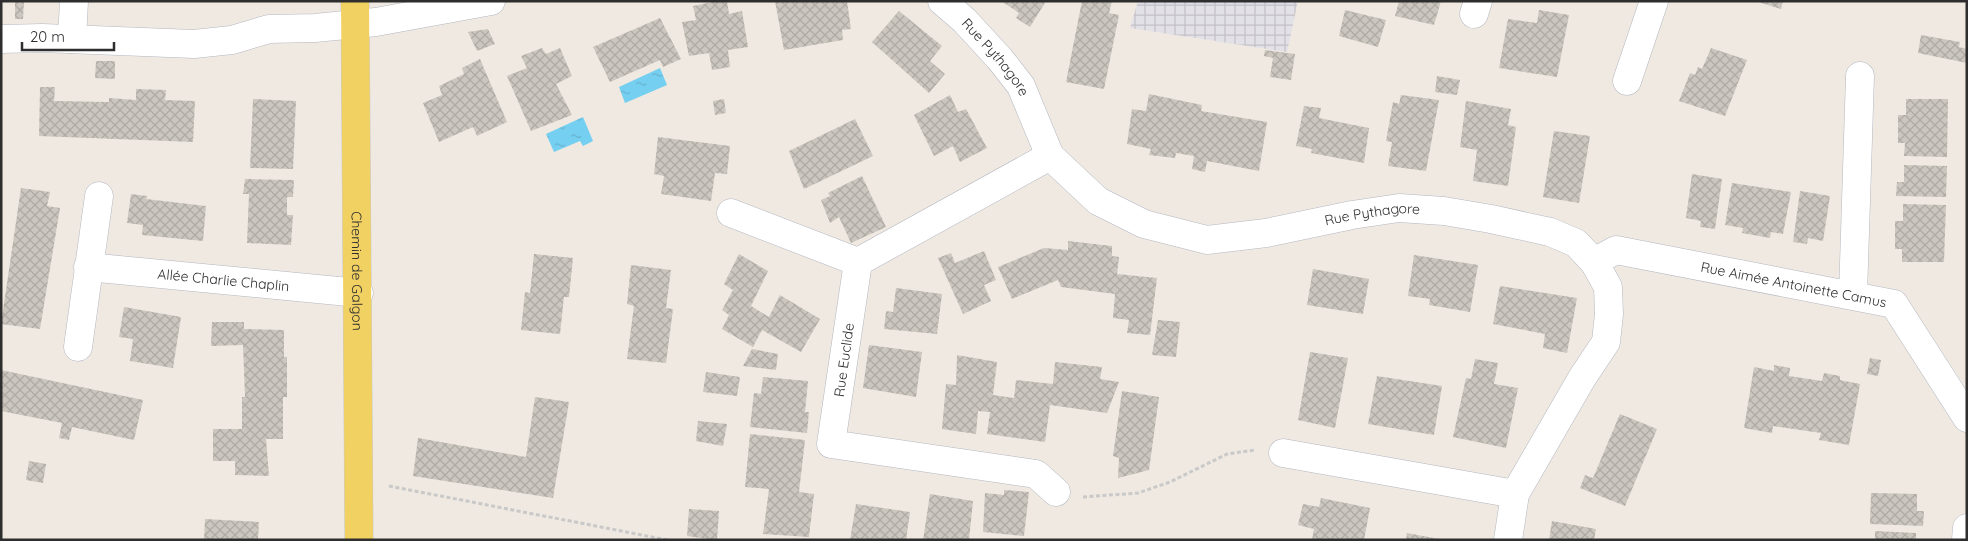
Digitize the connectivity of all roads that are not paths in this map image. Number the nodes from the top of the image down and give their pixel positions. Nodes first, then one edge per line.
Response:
1 (74, 1) edge
2 (492, 1) edge
3 (942, 1) edge
4 (1654, 1) edge
5 (355, 13) edge
6 (1, 39) edge
7 (72, 39) junction
8 (1860, 76) dead end
9 (1627, 81) dead end
10 (1050, 156) junction
11 (100, 196) dead end
12 (731, 212) dead end
13 (858, 262) junction
14 (1594, 262) junction
15 (88, 267) junction
16 (358, 293) junction
17 (1853, 295) junction
18 (78, 347) dead end
19 (1967, 418) edge
20 (1283, 453) road end
21 (1056, 492) road end
22 (1515, 494) junction
23 (1967, 528) edge
24 (359, 540) edge
25 (1508, 540) edge
26 (1966, 540) edge

1 - 7 street
2 - 5 street
3 - 10 street, Rue Pythagore
4 - 9 street
5 - 7 street
5 - 16 main road, Chemin de Galgon
6 - 7 street
8 - 17 street
10 - 13 street
10 - 14 street, Rue Pythagore
11 - 15 street
12 - 13 street
13 - 21 street, Rue Euclide
14 - 17 street, Rue Aimée Antoinette Camus
14 - 22 street, Rue Pythagore
15 - 16 street, Allée Charlie Chaplin
15 - 18 street
16 - 24 main road, Chemin de Galgon
17 - 19 street, Rue Aimée Antoinette Camus
20 - 22 street
22 - 25 street, Rue Pythagore
23 - 26 street

